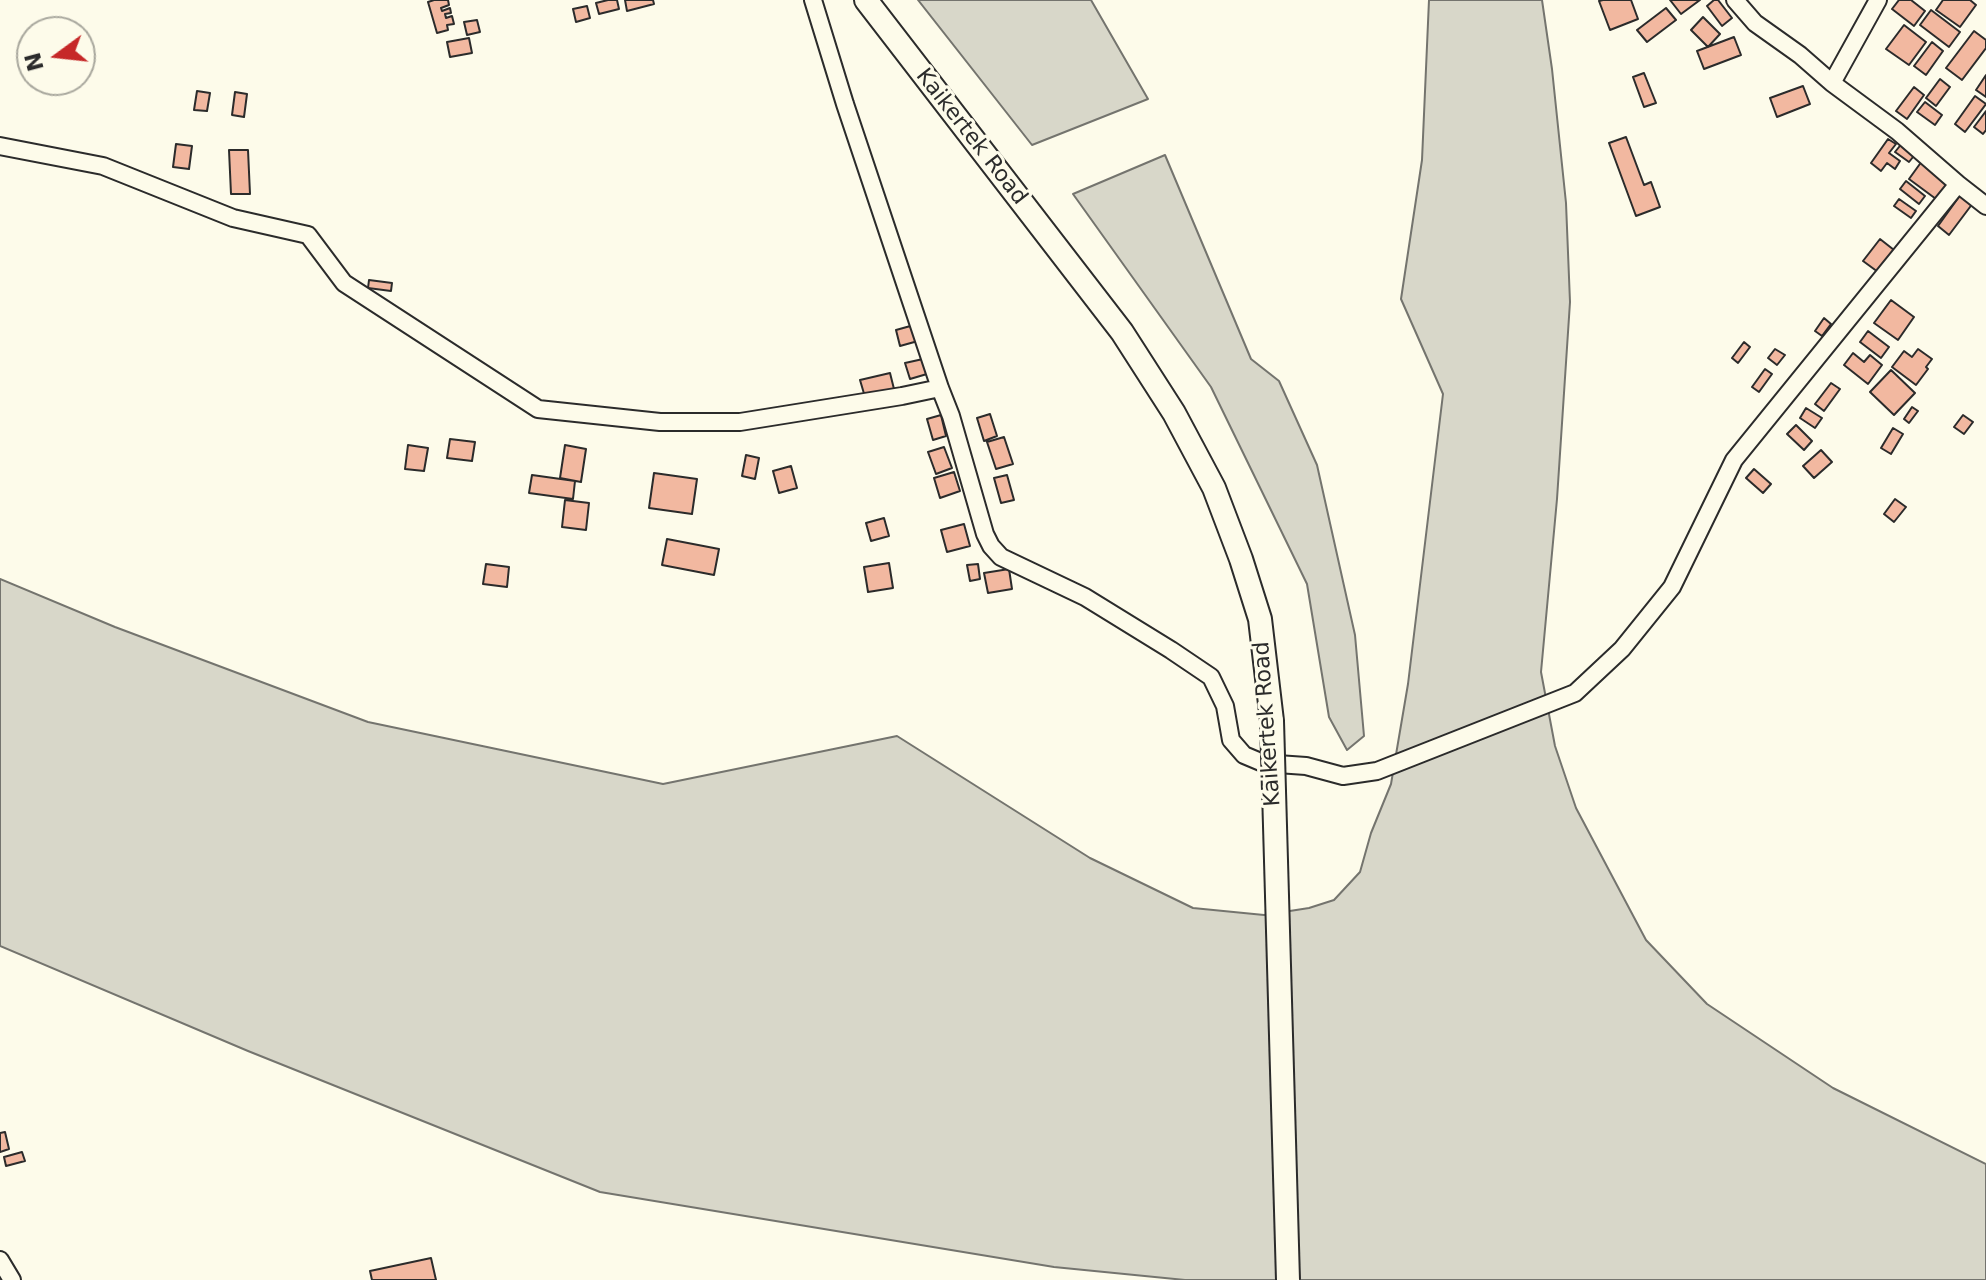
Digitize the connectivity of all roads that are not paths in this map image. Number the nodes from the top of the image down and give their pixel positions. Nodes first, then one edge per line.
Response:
1 (813, 0) edge
2 (866, 0) edge
3 (1735, 0) edge
4 (1878, 0) edge
5 (1832, 83) junction
6 (0, 146) edge
7 (1958, 184) junction
8 (1986, 206) edge
9 (940, 388) junction
10 (0, 1260) edge
11 (12, 1280) edge
12 (1288, 1280) edge

1 - 9 street
2 - 12 main road, Kaikertek Road, bridge
3 - 5 street
4 - 5 street
5 - 7 street
6 - 9 street
7 - 8 street
7 - 9 street
10 - 11 street

